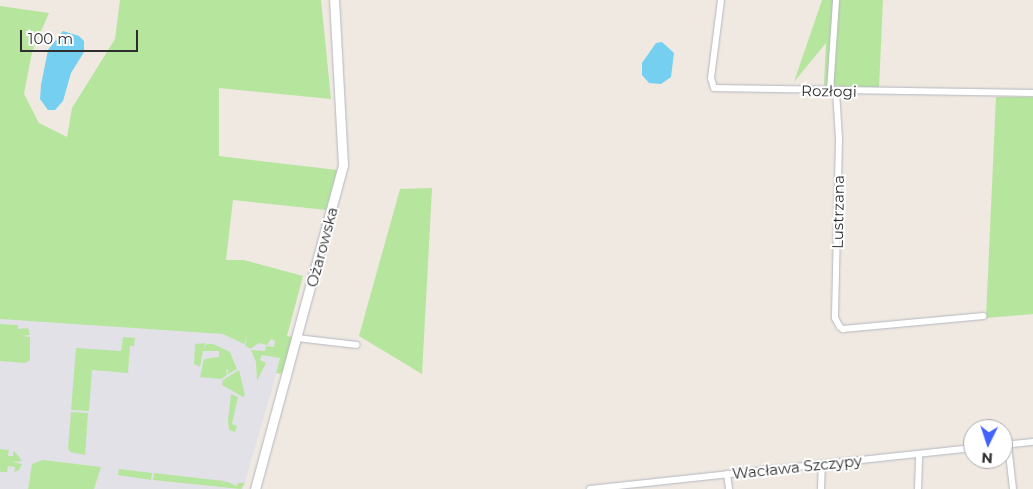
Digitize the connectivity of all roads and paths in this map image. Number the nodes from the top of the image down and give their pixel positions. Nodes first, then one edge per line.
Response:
1 (334, 0) edge
2 (721, 0) edge
3 (836, 0) edge
4 (833, 91) junction
5 (1033, 93) edge
6 (983, 316) dead end
7 (297, 338) junction
8 (357, 345) dead end
9 (1033, 442) edge
10 (1013, 444) edge
11 (963, 449) edge
12 (919, 454) junction
13 (822, 464) junction
14 (1009, 469) edge
15 (727, 474) junction
16 (640, 486) edge
17 (255, 489) edge
18 (590, 489) edge
19 (729, 489) edge
20 (821, 489) edge
21 (918, 489) edge
22 (1013, 489) edge

1 - 7 main road, Ożarowska
2 - 4 street, Rozłogi
3 - 4 street, Lustrzana
4 - 5 street, Rozłogi
4 - 6 street, Lustrzana
7 - 8 street
7 - 17 main road, Ożarowska
9 - 10 street
11 - 12 street, Wacława Szczypy
12 - 13 street, Wacława Szczypy
12 - 21 street
13 - 15 street, Wacława Szczypy
13 - 20 street
14 - 22 street
15 - 16 street, Wacława Szczypy
15 - 19 street
16 - 18 street, Wacława Szczypy

